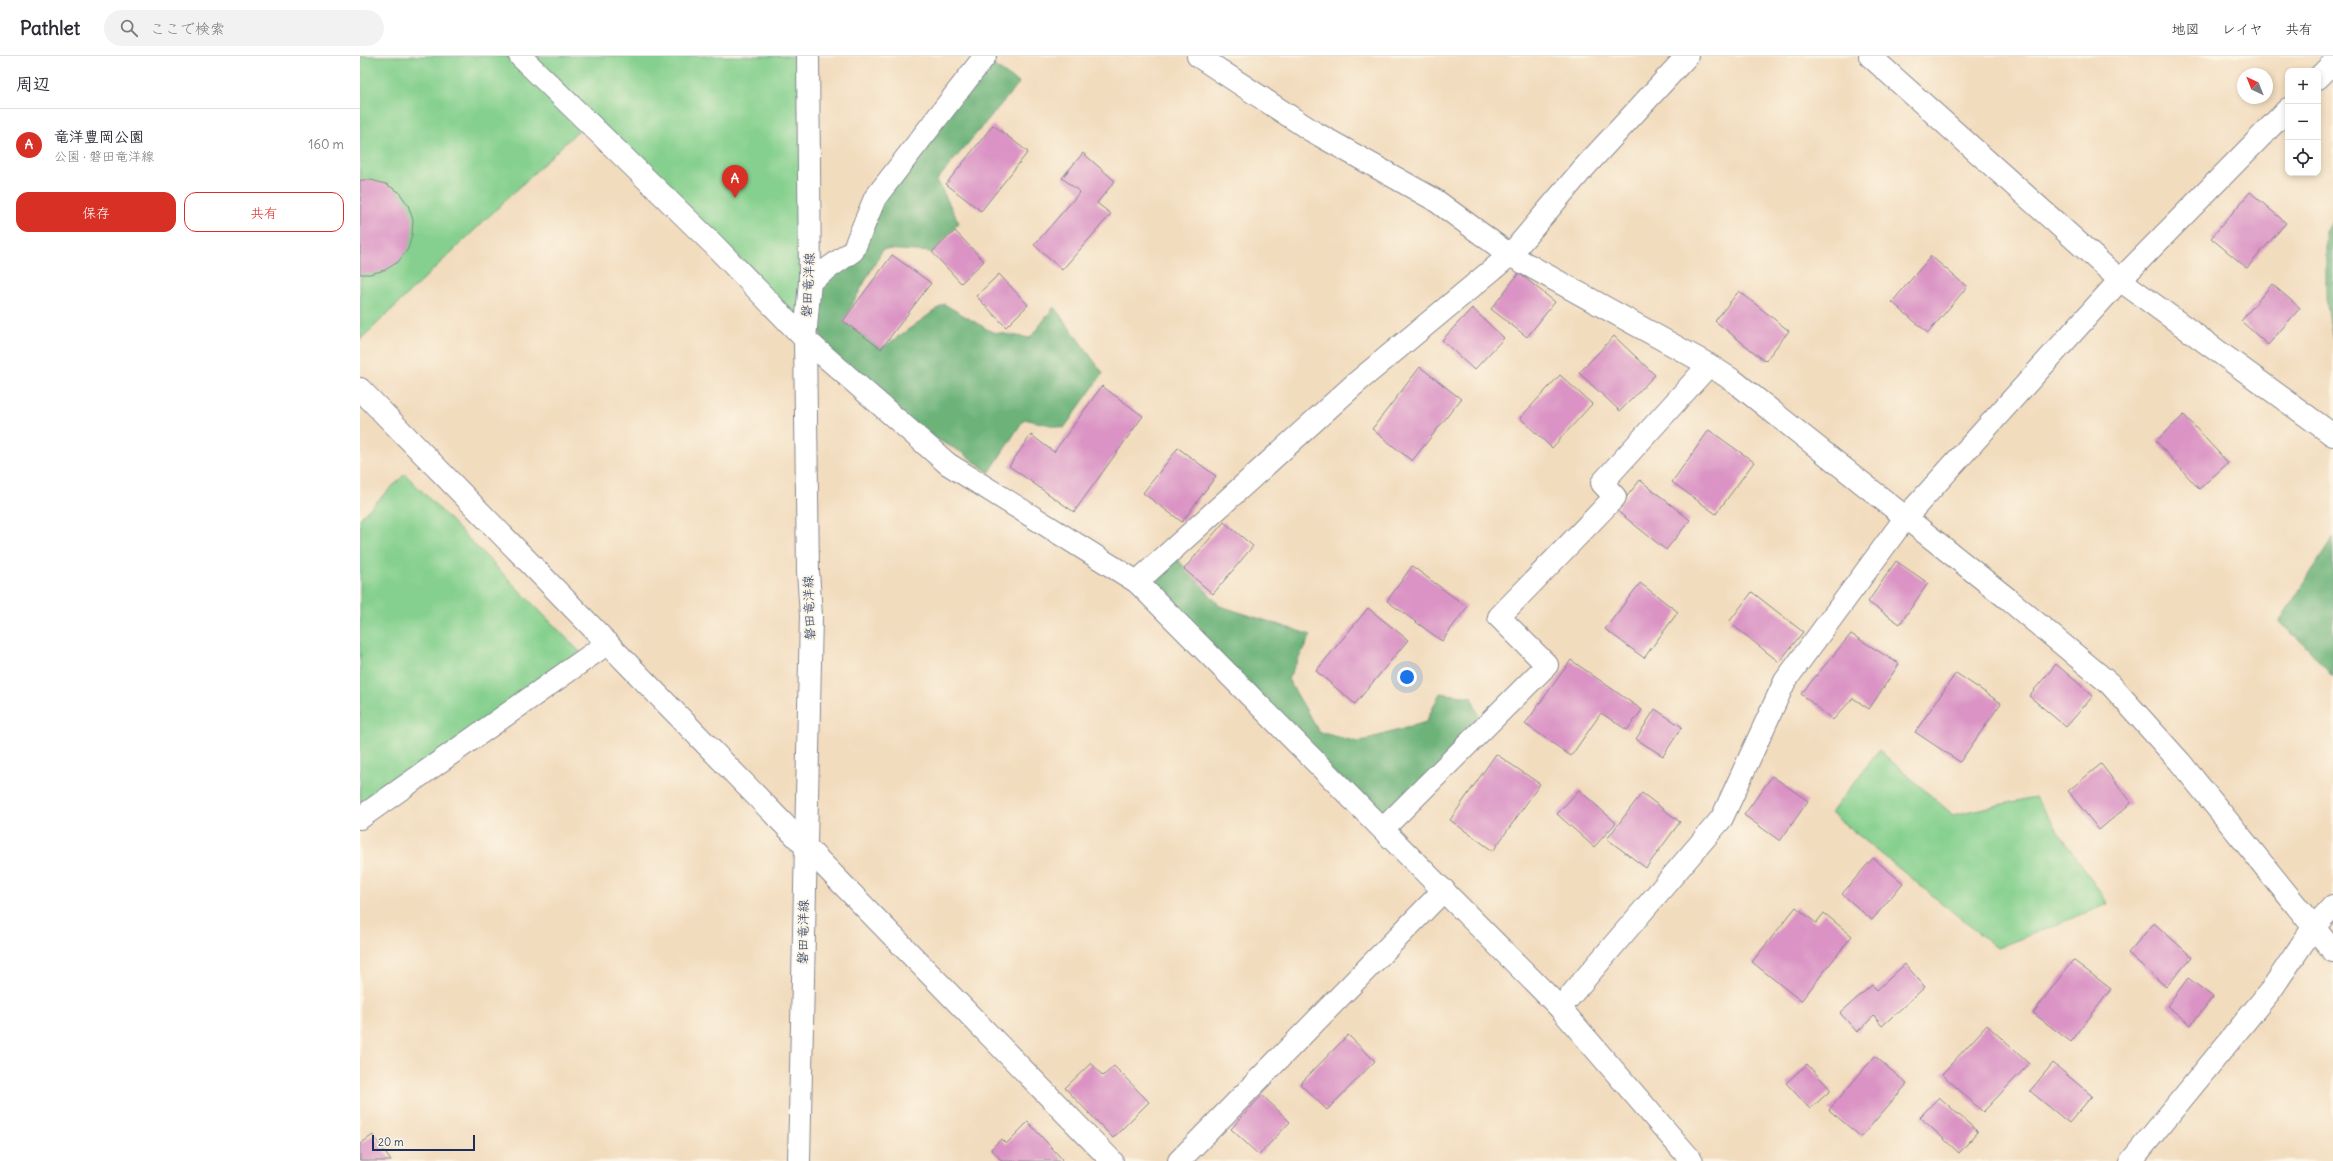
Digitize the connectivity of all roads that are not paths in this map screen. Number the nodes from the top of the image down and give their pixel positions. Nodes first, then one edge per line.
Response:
1 (520, 56) edge
2 (808, 56) edge
3 (985, 56) edge
4 (1198, 56) edge
5 (1687, 56) edge
6 (1870, 56) edge
7 (2333, 63) edge
8 (2321, 75) edge
9 (2285, 112) edge
10 (1510, 255) junction
11 (2120, 280) junction
12 (810, 281) junction
13 (805, 339) junction
14 (1709, 365) junction
15 (360, 389) edge
16 (2333, 435) edge
17 (1906, 517) junction
18 (1137, 582) junction
19 (608, 643) junction
20 (360, 818) edge
21 (1383, 829) junction
22 (805, 846) junction
23 (1444, 890) junction
24 (2333, 906) edge
25 (2313, 928) junction
26 (2333, 951) edge
27 (1560, 1008) junction
28 (799, 1161) edge
29 (1112, 1161) edge
30 (1179, 1161) edge
31 (1692, 1161) edge
32 (2131, 1161) edge

1 - 13 street
2 - 12 street, 磐田竜洋線
3 - 12 street
4 - 10 street
5 - 10 street
6 - 11 street
7 - 8 street
9 - 11 street
10 - 14 street
10 - 18 street
11 - 16 street
11 - 17 street
12 - 13 street, 磐田竜洋線
13 - 18 street
13 - 22 street, 磐田竜洋線
14 - 17 street
14 - 21 street
15 - 19 street
17 - 25 street
17 - 27 street
18 - 21 street
19 - 20 street
19 - 22 street
21 - 23 street
22 - 28 street, 磐田竜洋線
22 - 29 street
23 - 27 street
23 - 30 street
24 - 25 street
25 - 26 street
25 - 32 street
27 - 31 street

